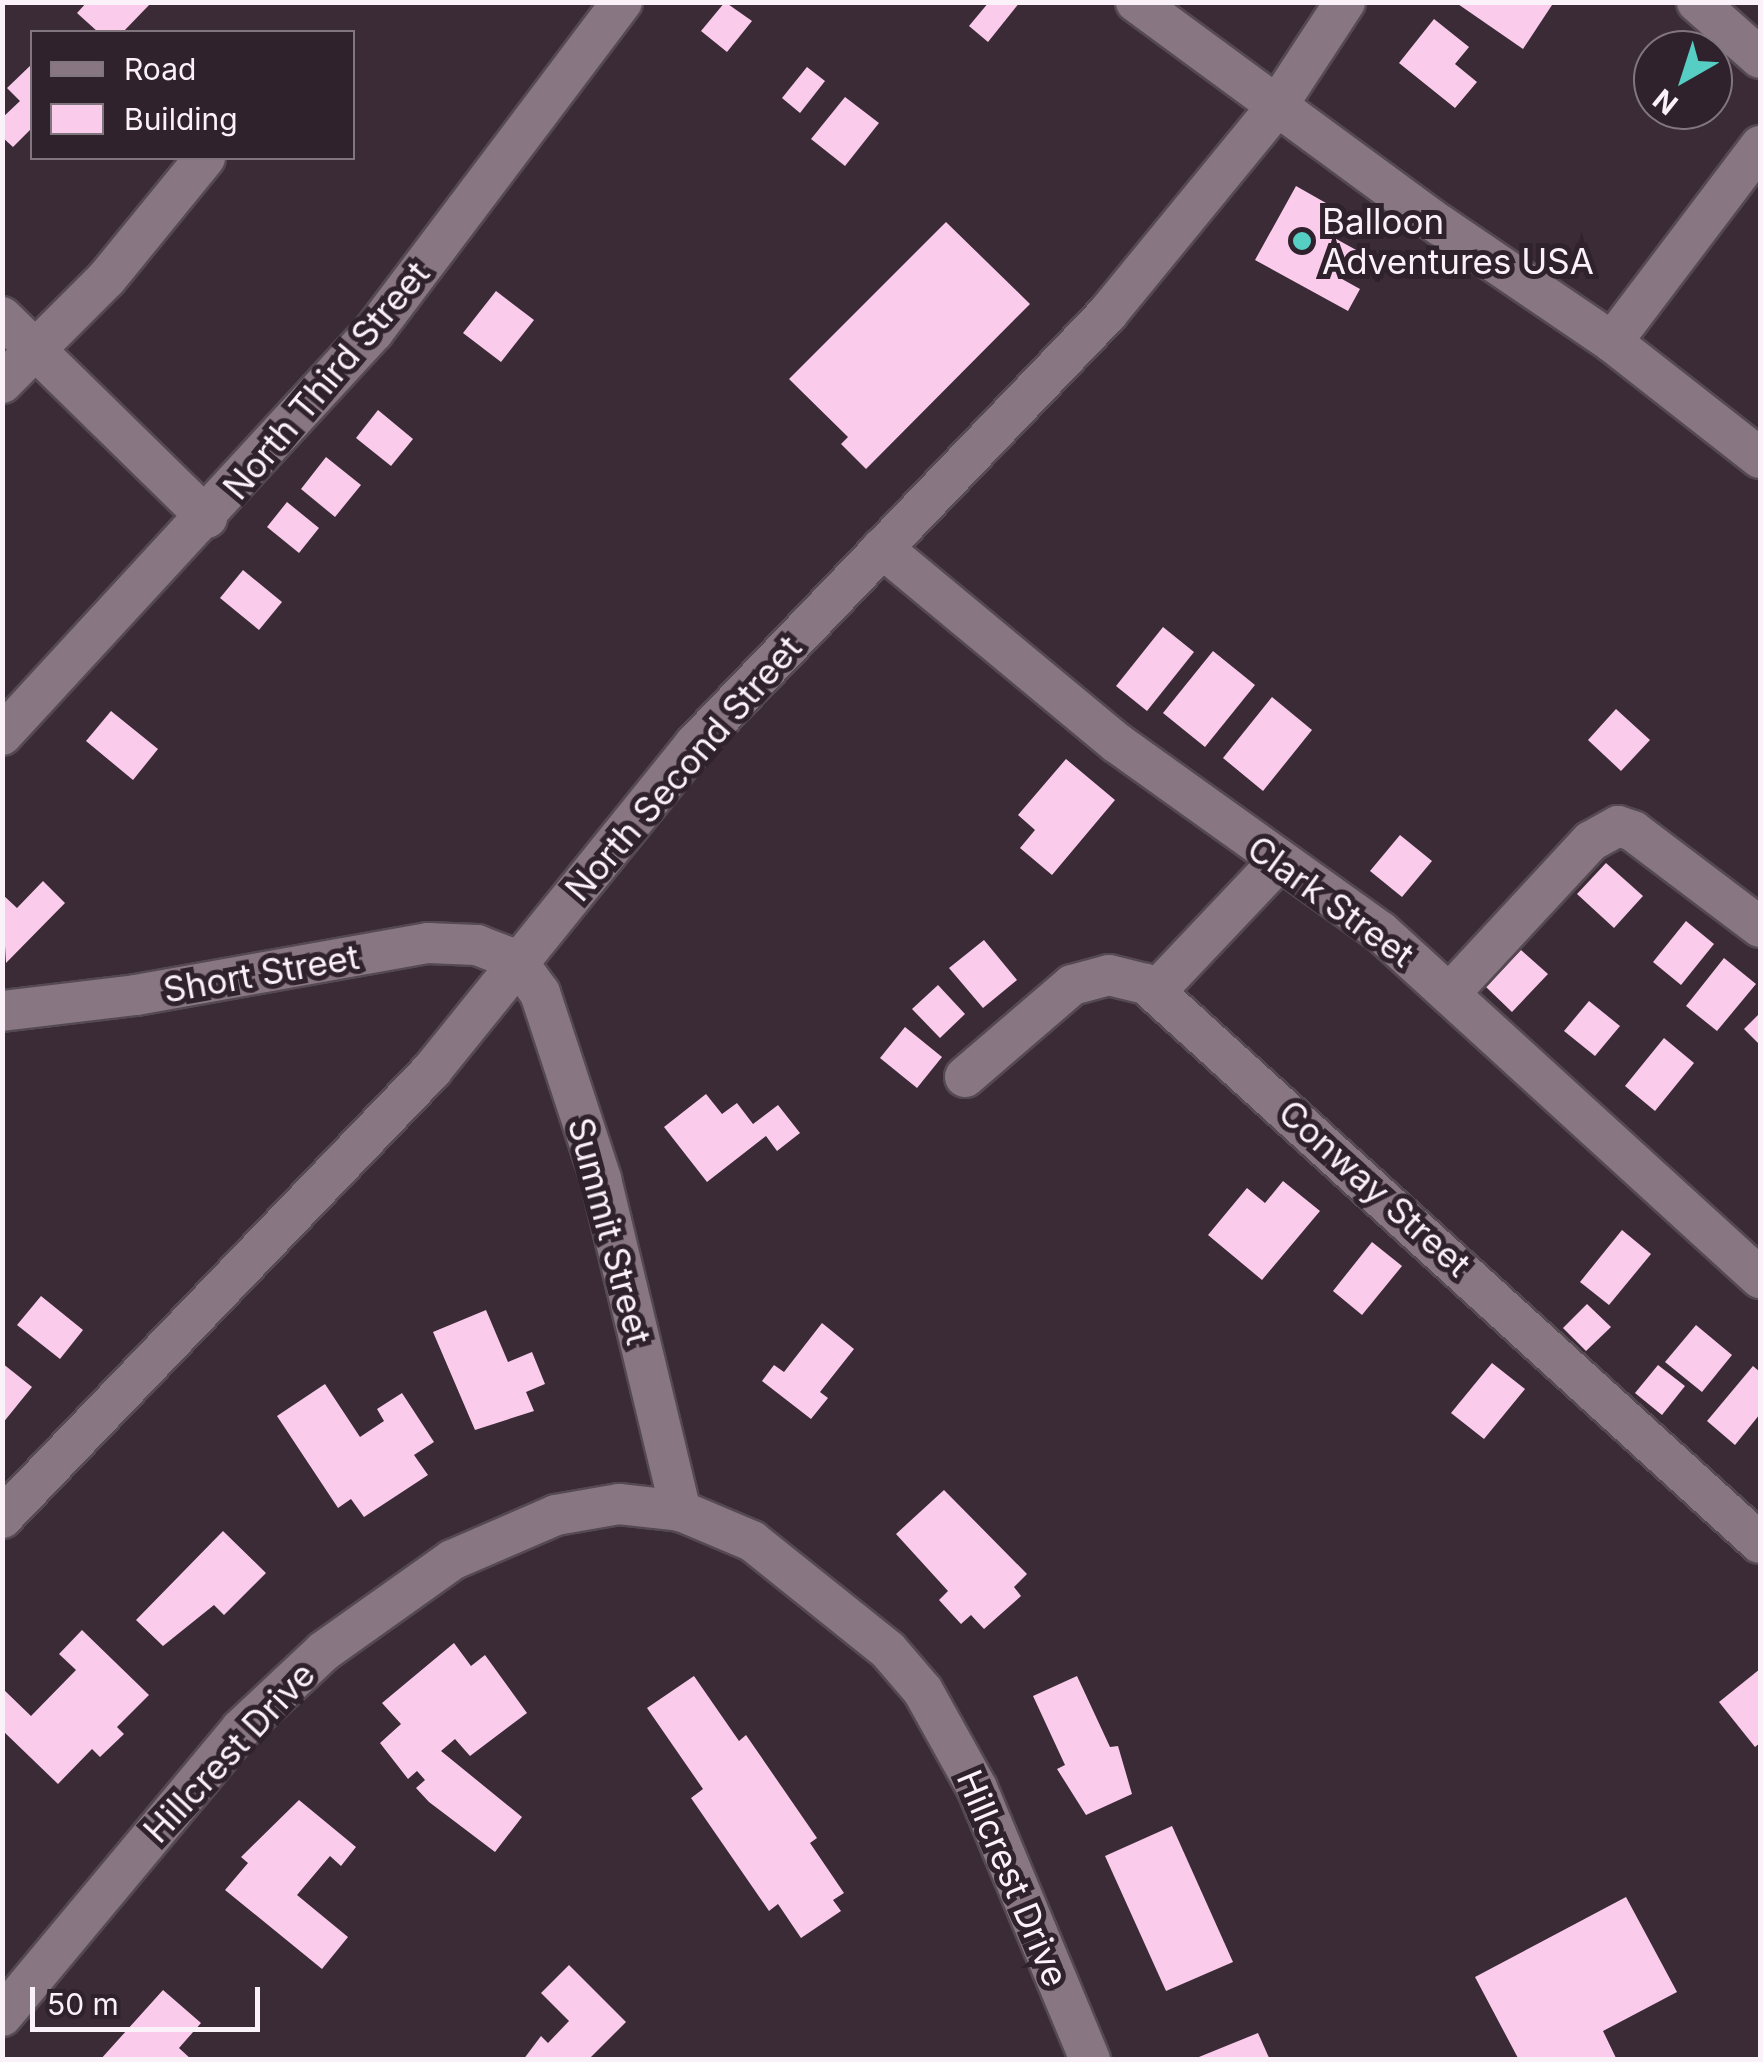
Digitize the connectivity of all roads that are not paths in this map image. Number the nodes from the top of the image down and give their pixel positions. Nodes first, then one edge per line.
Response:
1 (622, 2) edge
2 (1136, 2) edge
3 (1345, 2) edge
4 (1697, 2) edge
5 (1760, 58) edge
6 (1277, 106) junction
7 (1760, 146) edge
8 (202, 160) edge
9 (2, 316) edge
10 (1612, 342) junction
11 (36, 350) junction
12 (2, 383) edge
13 (1760, 458) edge
14 (207, 518) junction
15 (882, 548) junction
16 (2, 735) edge
17 (1278, 862) junction
18 (1760, 927) edge
19 (516, 960) junction
20 (1156, 991) junction
21 (1450, 993) junction
22 (2, 1011) edge
23 (965, 1077) dead end
24 (1760, 1278) edge
25 (682, 1511) junction
26 (2, 1518) edge
27 (1760, 1543) edge
28 (2, 2016) edge
29 (1090, 2060) edge

1 - 14 street, North Third Street
2 - 6 street
3 - 6 street, North Second Street
4 - 5 street
6 - 10 street
6 - 15 street, North Second Street
7 - 10 street
8 - 11 street
9 - 11 street
10 - 13 street
11 - 12 street
11 - 14 street
14 - 16 street, North Third Street
15 - 17 street, Clark Street
15 - 19 street, North Second Street
17 - 20 street
17 - 21 street, Clark Street
18 - 21 street
19 - 22 street, Short Street
19 - 25 street, Summit Street
19 - 26 street, North Second Street
20 - 23 street, Conway Street
20 - 27 street, Conway Street
21 - 24 street, Clark Street
25 - 28 street, Hillcrest Drive
25 - 29 street, Hillcrest Drive

